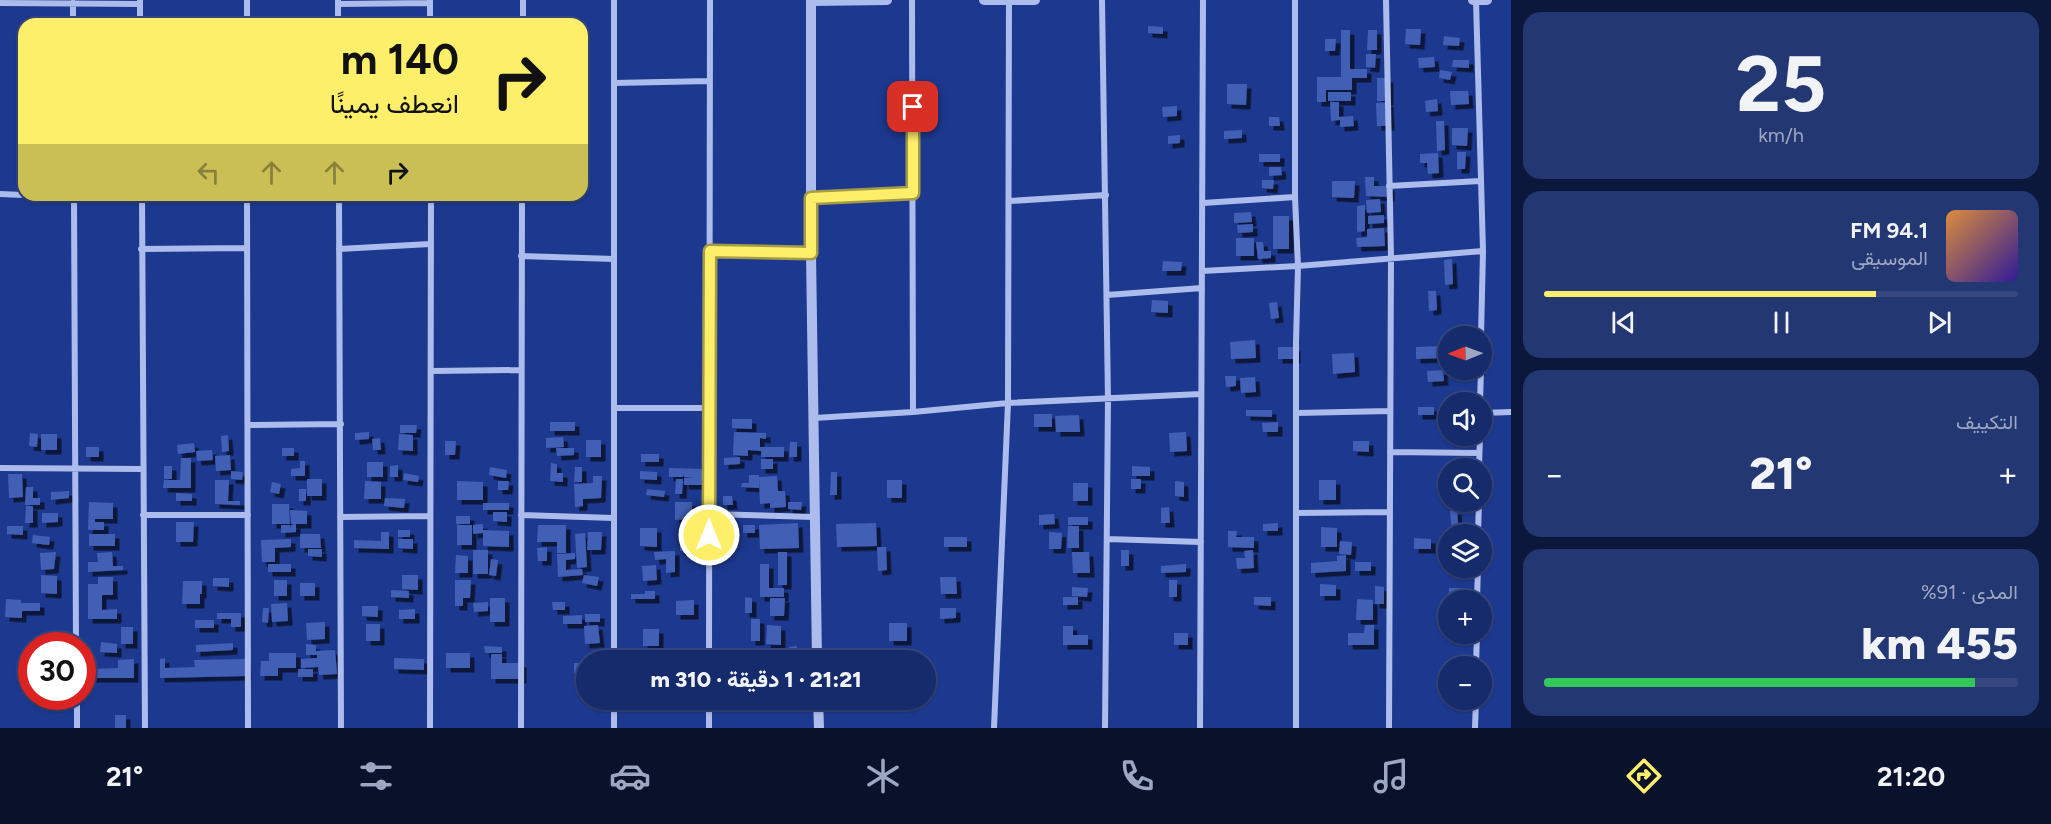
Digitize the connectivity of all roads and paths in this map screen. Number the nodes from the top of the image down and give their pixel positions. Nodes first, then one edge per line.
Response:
1 (247, 0) edge
2 (523, 0) edge
3 (614, 0) edge
4 (710, 0) edge
5 (887, 0) edge
6 (912, 0) edge
7 (984, 0) edge
8 (1009, 0) edge
9 (1035, 0) edge
10 (1102, 0) edge
11 (1203, 0) edge
12 (1295, 0) edge
13 (1386, 0) edge
14 (1475, 0) edge
15 (1487, 0) edge
16 (1494, 0) edge
17 (811, 1) edge
18 (140, 2) edge
19 (338, 2) edge
20 (430, 2) edge
21 (0, 3) edge
22 (73, 3) junction
23 (73, 18) edge
24 (140, 18) edge
25 (247, 18) edge
26 (338, 18) edge
27 (430, 18) edge
28 (523, 18) edge
29 (710, 81) junction
30 (614, 83) junction
31 (1480, 181) junction
32 (1389, 186) junction
33 (913, 193) junction
34 (0, 194) edge
35 (18, 195) edge
36 (1106, 195) junction
37 (1295, 197) junction
38 (811, 198) junction
39 (74, 201) edge
40 (142, 201) edge
41 (247, 201) edge
42 (339, 201) edge
43 (430, 201) edge
44 (522, 201) edge
45 (1010, 201) junction
46 (1203, 203) junction
47 (430, 244) junction
48 (247, 248) junction
49 (141, 249) junction
50 (339, 249) junction
51 (710, 251) junction
52 (1483, 251) junction
53 (811, 253) junction
54 (521, 256) junction
55 (1391, 258) junction
56 (614, 259) junction
57 (1298, 266) junction
58 (1202, 271) junction
59 (1202, 288) junction
60 (1107, 295) junction
61 (1481, 326) edge
62 (521, 370) junction
63 (431, 371) junction
64 (1201, 394) junction
65 (1108, 399) junction
66 (1008, 403) junction
67 (614, 408) junction
68 (708, 408) junction
69 (1390, 411) junction
70 (913, 412) junction
71 (1511, 412) edge
72 (1296, 413) junction
73 (1492, 413) edge
74 (814, 418) junction
75 (341, 424) junction
76 (248, 425) junction
77 (1479, 446) edge
78 (1390, 452) junction
79 (1479, 453) junction
80 (1479, 458) edge
81 (0, 468) edge
82 (75, 468) junction
83 (143, 469) junction
84 (1390, 512) junction
85 (1296, 513) junction
86 (143, 514) junction
87 (709, 514) junction
88 (248, 515) junction
89 (521, 515) junction
90 (340, 516) junction
91 (430, 516) junction
92 (814, 517) junction
93 (614, 518) junction
94 (1107, 539) junction
95 (1201, 542) junction
96 (76, 632) edge
97 (614, 650) edge
98 (709, 650) edge
99 (816, 650) edge
100 (77, 710) edge
101 (614, 710) edge
102 (709, 710) edge
103 (818, 710) edge
104 (1476, 710) edge
105 (77, 728) edge
106 (145, 728) edge
107 (248, 728) edge
108 (341, 728) edge
109 (430, 728) edge
110 (521, 728) edge
111 (614, 728) edge
112 (709, 728) edge
113 (819, 728) edge
114 (994, 728) edge
115 (1105, 728) edge
116 (1200, 728) edge
117 (1296, 728) edge
118 (1389, 728) edge
119 (1475, 728) edge

1 - 25 street
2 - 28 street
3 - 30 street
4 - 29 street
5 - 17 street
6 - 33 street
7 - 8 street
8 - 9 street
8 - 45 street
10 - 36 street
11 - 46 street
12 - 37 street
13 - 32 street
14 - 15 street
14 - 31 street
15 - 16 street
17 - 38 street
18 - 22 street
18 - 24 street
19 - 20 street
19 - 26 street
20 - 27 street
21 - 22 street
22 - 23 street
29 - 30 street
29 - 51 street
30 - 56 street
31 - 32 street
31 - 52 street
32 - 55 street
33 - 38 street
33 - 70 street
34 - 35 street
36 - 45 street
36 - 60 street
37 - 46 street
37 - 57 street
38 - 53 street
39 - 82 street
40 - 49 street
41 - 48 street
42 - 50 street
43 - 47 street
44 - 54 street
45 - 66 street
46 - 58 street
47 - 50 street
47 - 63 street
48 - 49 street
48 - 76 street
49 - 83 street
50 - 75 street
51 - 53 street
51 - 68 street
52 - 55 street
52 - 61 street
53 - 74 street
54 - 56 street
54 - 62 street
55 - 57 street
55 - 69 street
56 - 67 street
57 - 58 street
57 - 72 street
58 - 59 street
59 - 60 street
59 - 64 street
60 - 65 street
62 - 63 street
62 - 89 street
63 - 91 street
64 - 65 street
64 - 95 street
65 - 66 street
65 - 94 street
66 - 70 street
66 - 114 street
67 - 68 street
67 - 93 street
68 - 87 street
69 - 72 street
69 - 78 street
70 - 74 street
71 - 73 street
72 - 85 street
74 - 92 street
75 - 76 street
75 - 90 street
76 - 88 street
77 - 79 street
78 - 79 street
78 - 84 street
79 - 80 street
81 - 82 street
82 - 83 street
82 - 96 street
83 - 86 street
84 - 85 street
84 - 118 street
85 - 117 street
86 - 88 street
86 - 106 street
87 - 92 street
87 - 98 street
88 - 107 street
89 - 93 street
89 - 110 street
90 - 91 street
90 - 108 street
91 - 109 street
92 - 99 street
93 - 97 street
94 - 95 street
94 - 115 street
95 - 116 street
100 - 105 street
101 - 111 street
102 - 112 street
103 - 113 street
104 - 119 street

